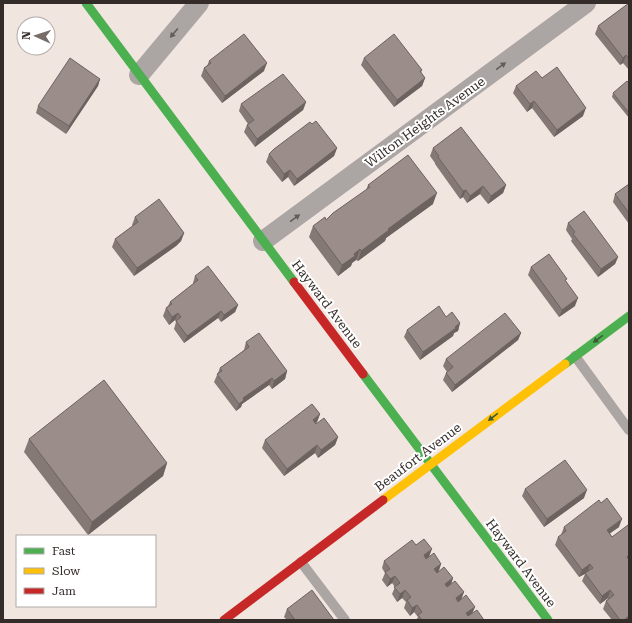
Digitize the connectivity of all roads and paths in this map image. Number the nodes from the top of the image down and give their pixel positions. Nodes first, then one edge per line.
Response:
1 (86, 3) edge
2 (199, 3) edge
3 (586, 3) edge
4 (139, 76) junction
5 (264, 241) junction
6 (629, 316) edge
7 (575, 356) junction
8 (629, 430) edge
9 (430, 464) junction
10 (301, 562) junction
11 (224, 620) edge
12 (345, 620) edge
13 (548, 620) edge

1 - 4 street, Hayward Avenue
2 -> 4 street
5 -> 3 street, Wilton Heights Avenue
4 - 5 street, Hayward Avenue
5 - 9 street, Hayward Avenue
6 -> 7 street, Beaufort Avenue
7 - 8 lane
7 -> 9 street, Beaufort Avenue
9 - 10 street, Beaufort Avenue
9 - 13 street, Hayward Avenue
10 - 11 street, Beaufort Avenue
10 - 12 lane

